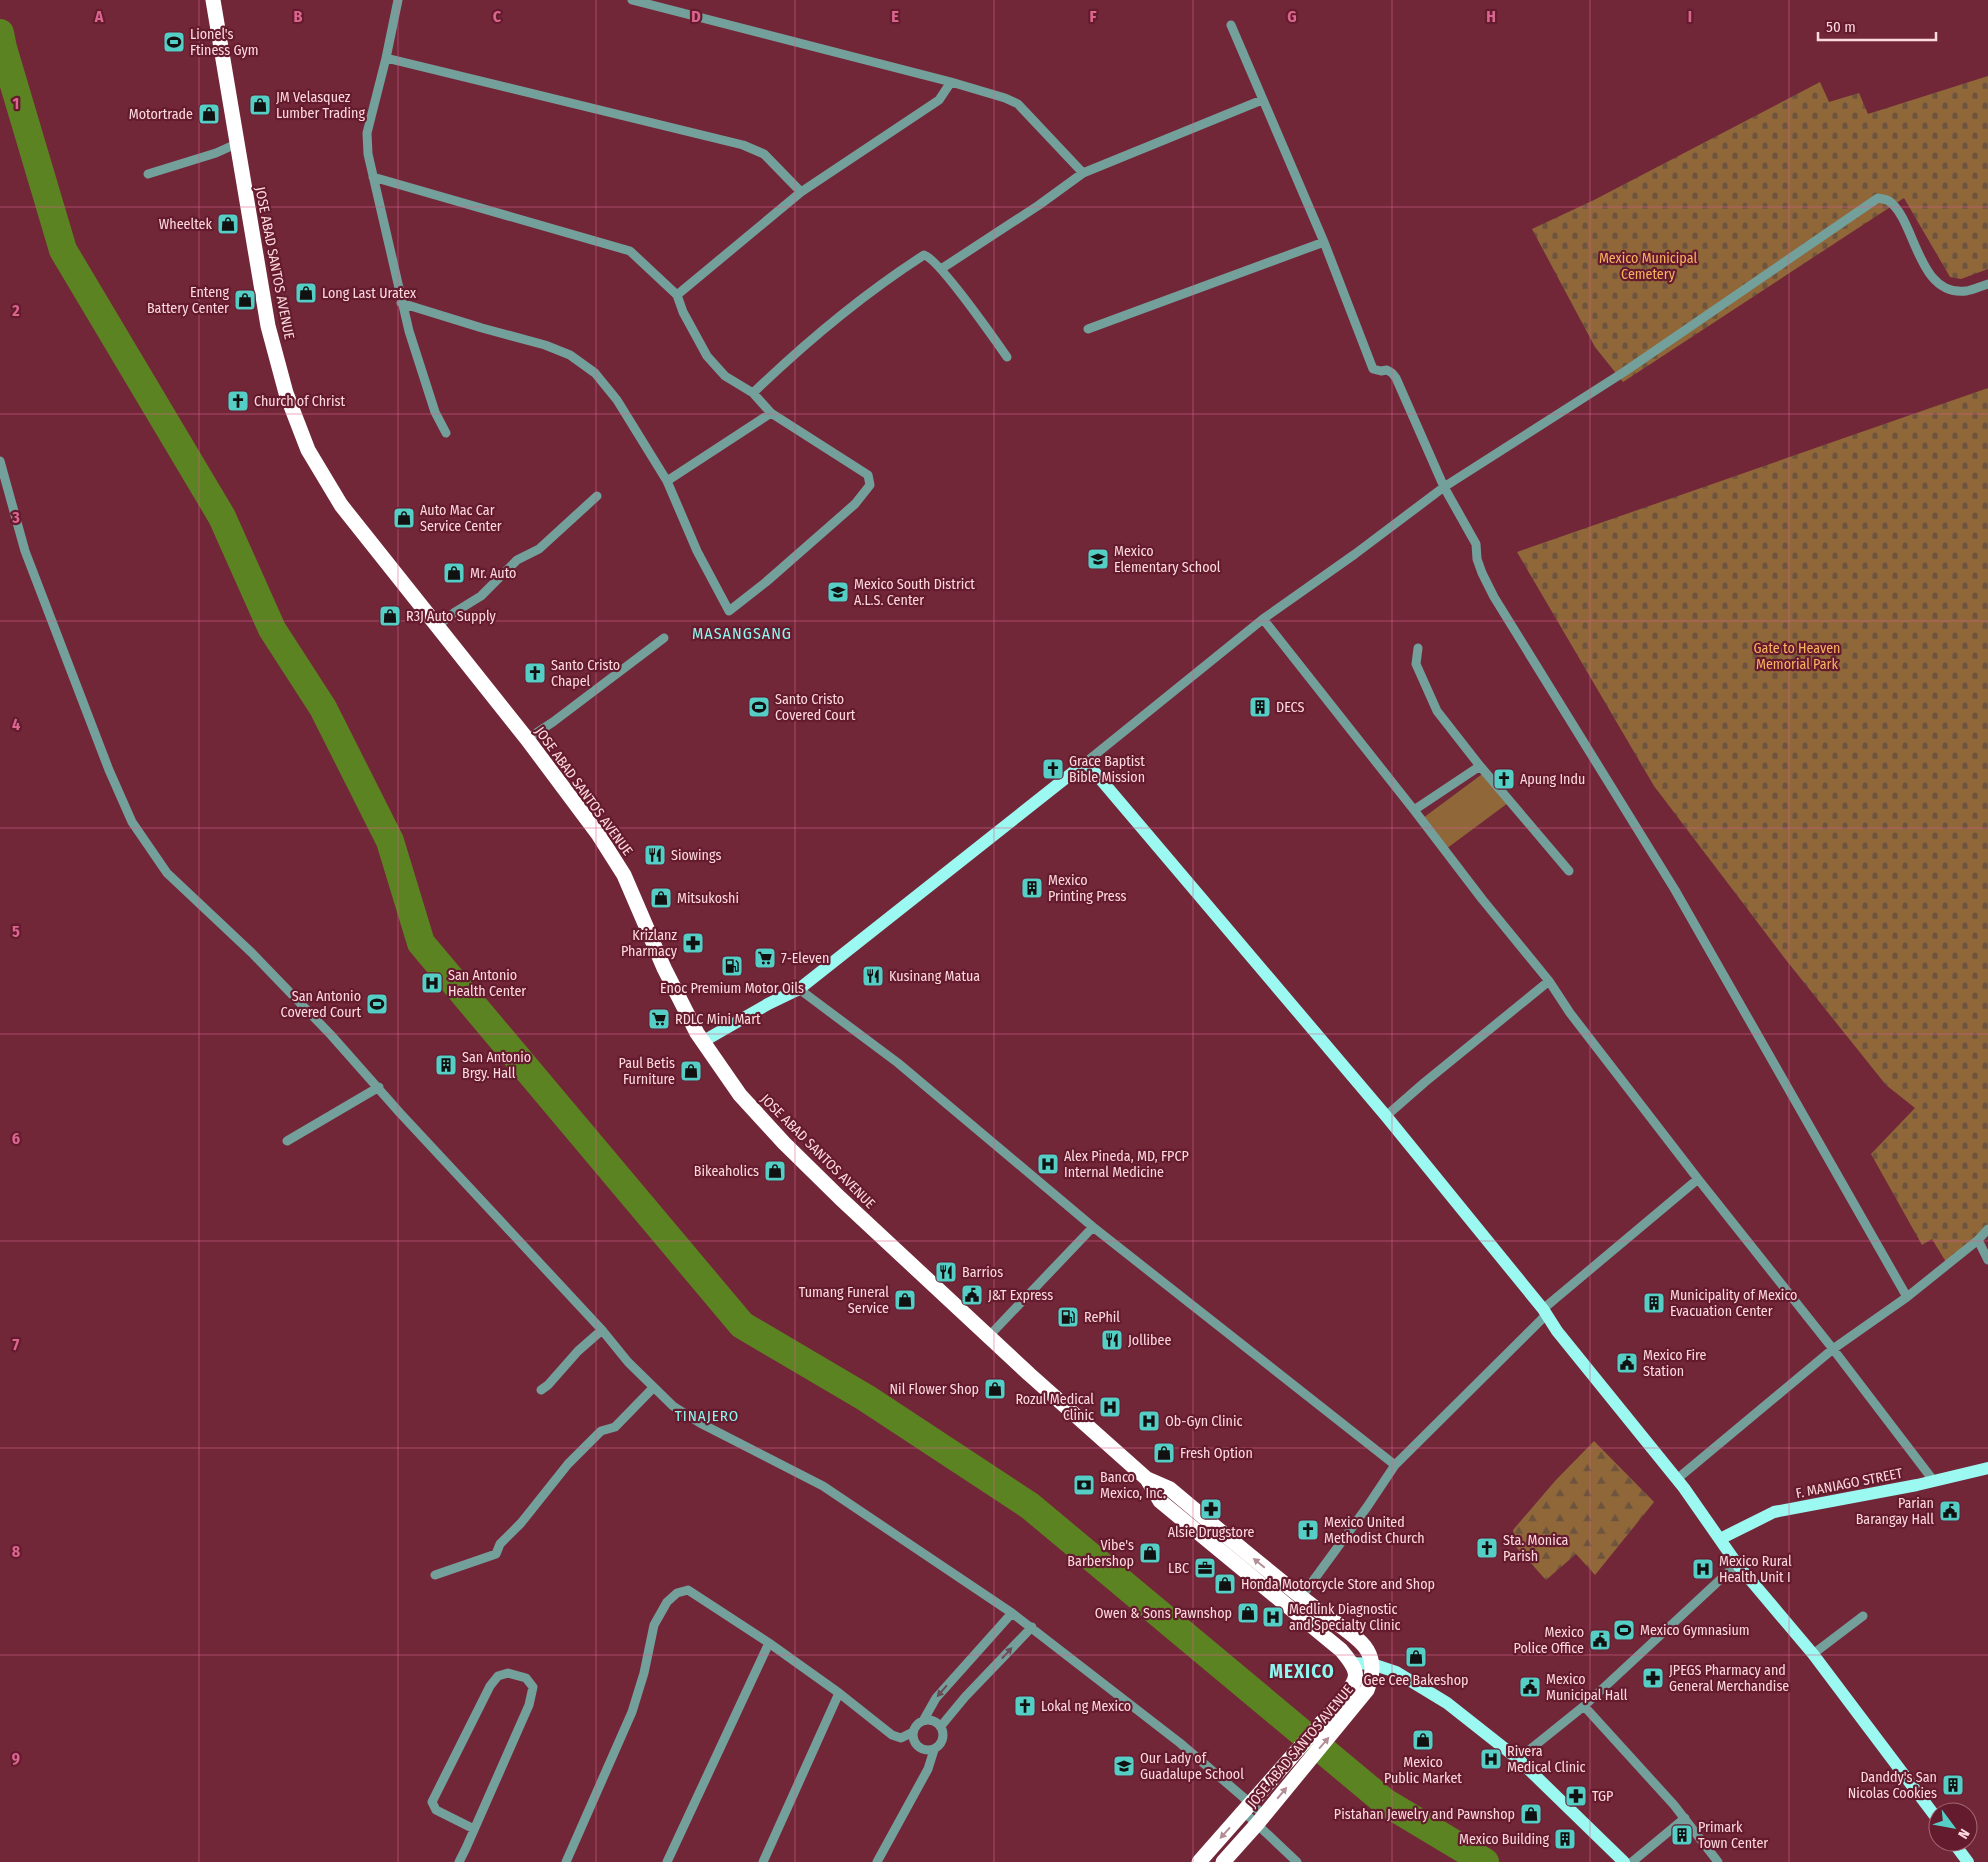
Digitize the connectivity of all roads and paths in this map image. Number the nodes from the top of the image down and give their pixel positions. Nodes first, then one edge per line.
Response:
1 (213, 0) edge
2 (398, 0) edge
3 (632, 0) edge
4 (1232, 25) dead end
5 (386, 58) junction
6 (951, 82) junction
7 (1262, 100) junction
8 (236, 144) junction
9 (1082, 173) junction
10 (148, 174) dead end
11 (373, 177) junction
12 (801, 192) junction
13 (1324, 242) junction
14 (941, 269) junction
15 (1988, 284) edge
16 (677, 295) junction
17 (402, 303) junction
18 (1088, 329) dead end
19 (1007, 357) dead end
20 (753, 393) junction
21 (770, 413) junction
22 (446, 433) dead end
23 (0, 461) edge
24 (667, 481) junction
25 (1444, 487) junction
26 (597, 496) dead end
27 (1263, 619) junction
28 (436, 627) junction
29 (664, 638) dead end
30 (1418, 648) dead end
31 (527, 739) junction
32 (1086, 762) junction
33 (1480, 766) junction
34 (1414, 810) junction
35 (1569, 871) dead end
36 (1549, 982) junction
37 (799, 989) junction
38 (702, 1042) junction
39 (379, 1087) junction
40 (1386, 1116) junction
41 (287, 1141) dead end
42 (1698, 1179) junction
43 (1093, 1227) junction
44 (1988, 1230) edge
45 (1978, 1240) junction
46 (1988, 1260) edge
47 (1907, 1297) junction
48 (1545, 1312) junction
49 (602, 1330) junction
50 (989, 1336) junction
51 (1833, 1348) junction
52 (653, 1388) junction
53 (541, 1390) dead end
54 (1395, 1465) junction
55 (1988, 1468) edge
56 (1147, 1479) junction
57 (1677, 1479) junction
58 (1933, 1480) junction
59 (1720, 1539) junction
60 (1737, 1564) junction
61 (435, 1575) dead end
62 (1302, 1596) junction
63 (1012, 1613) junction
64 (1863, 1616) dead end
65 (1032, 1627) junction
66 (769, 1643) junction
67 (1813, 1654) junction
68 (1353, 1663) junction
69 (1372, 1664) junction
70 (839, 1693) junction
71 (1584, 1706) junction
72 (1342, 1710) junction
73 (923, 1720) junction
74 (941, 1726) junction
75 (913, 1732) junction
76 (934, 1750) junction
77 (1518, 1760) junction
78 (1928, 1807) edge
79 (1247, 1808) junction
80 (1685, 1818) junction
81 (1260, 1820) junction
82 (474, 1829) junction
83 (459, 1862) edge
84 (566, 1862) edge
85 (667, 1862) edge
86 (763, 1862) edge
87 (877, 1862) edge
88 (1200, 1862) edge
89 (1223, 1862) edge
90 (1297, 1862) edge
91 (1624, 1862) edge
92 (1632, 1862) edge
93 (1718, 1862) edge

1 - 8 highway, JOSE ABAD SANTOS AVENUE
2 - 5 street
3 - 6 street
4 - 7 street
5 - 11 street
5 - 12 street
6 - 9 street
6 - 12 street
7 - 9 street
7 - 13 street
8 - 10 street
8 - 28 highway, JOSE ABAD SANTOS AVENUE
9 - 14 street
11 - 16 street
11 - 17 street
12 - 16 street
13 - 18 street
13 - 25 street
14 - 19 street
14 - 20 street
15 - 25 street
16 - 20 street
17 - 22 street
17 - 24 street
20 - 21 street
21 - 24 street
21 - 24 street
23 - 39 street
25 - 27 street
25 - 47 street
26 - 28 street
27 - 32 street
27 - 34 street
28 - 31 highway, JOSE ABAD SANTOS AVENUE
29 - 31 street
30 - 33 street
31 - 38 highway, JOSE ABAD SANTOS AVENUE
32 - 37 main road
32 - 40 main road
33 - 34 street
33 - 35 street
34 - 36 street
36 - 40 street
36 - 42 street
37 - 38 main road
37 - 43 street
38 - 50 highway, JOSE ABAD SANTOS AVENUE
39 - 41 street
39 - 49 street
40 - 48 main road
42 - 48 street
42 - 51 street
43 - 50 street
43 - 54 street
44 - 45 street
45 - 46 street
45 - 47 street
47 - 51 street
48 - 54 street
48 - 57 main road
49 - 52 street
49 - 53 street
50 - 56 highway, JOSE ABAD SANTOS AVENUE
51 - 57 street
51 - 58 street
52 - 61 street
52 - 63 street
54 - 62 street
55 - 58 main road, F. MANIAGO STREET
62 -> 56 highway, JOSE ABAD SANTOS AVENUE
56 - 68 highway, JOSE ABAD SANTOS AVENUE
57 - 59 main road
58 - 59 main road, F. MANIAGO STREET
59 - 60 main road
60 - 67 main road
60 - 71 street
62 - 69 highway, JOSE ABAD SANTOS AVENUE
63 - 65 street
63 -> 73 street
64 - 67 street
74 -> 65 street
65 - 79 street
66 - 70 street
66 - 84 street
66 - 85 street
67 - 78 main road
68 - 69 main road
68 - 72 highway, JOSE ABAD SANTOS AVENUE
69 - 72 highway, JOSE ABAD SANTOS AVENUE
69 - 77 main road
70 - 75 street
70 - 86 street
71 - 77 street
71 - 80 street
72 - 79 highway, JOSE ABAD SANTOS AVENUE
81 -> 72 highway, JOSE ABAD SANTOS AVENUE
73 - 74 street
73 - 75 street
74 - 76 street
75 - 76 street
76 - 87 street
77 - 91 main road
79 - 81 street
79 -> 88 highway, JOSE ABAD SANTOS AVENUE
80 - 92 street
80 - 93 street
81 - 89 highway, JOSE ABAD SANTOS AVENUE
81 - 90 street
82 - 82 street
82 - 83 street

